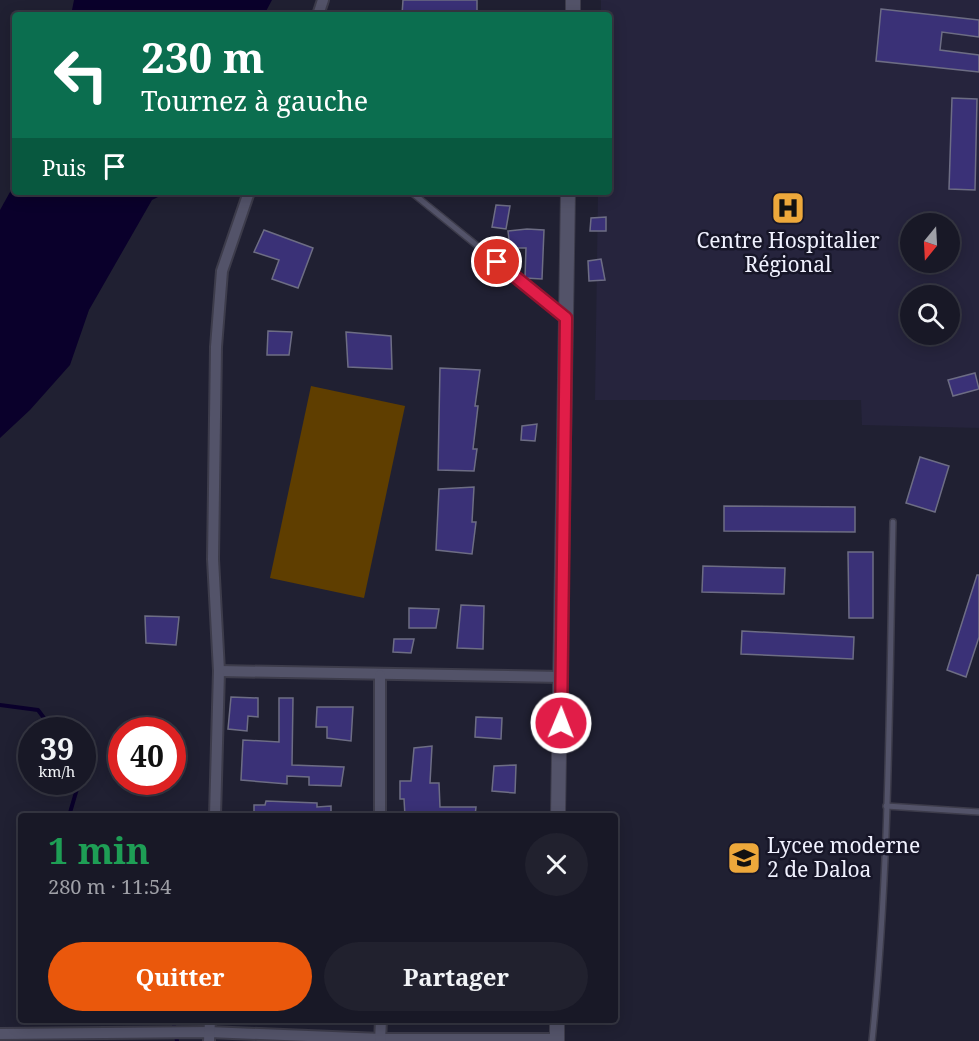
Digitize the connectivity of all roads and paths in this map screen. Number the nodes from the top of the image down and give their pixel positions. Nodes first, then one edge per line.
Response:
1 (248, 195) edge
2 (415, 195) edge
3 (568, 195) edge
4 (566, 318) junction
5 (893, 522) dead end
6 (219, 671) junction
7 (380, 675) junction
8 (562, 677) junction
9 (886, 806) junction
10 (979, 812) edge
11 (215, 813) edge
12 (380, 813) edge
13 (558, 813) edge
14 (381, 1023) edge
15 (557, 1023) edge
16 (0, 1034) edge
17 (30, 1037) edge
18 (209, 1037) edge
19 (380, 1040) edge
20 (557, 1040) edge
21 (872, 1041) edge

1 - 6 street
2 - 4 lane
3 - 4 street
4 - 8 street
5 - 9 lane
6 - 7 street
6 - 11 street
7 - 8 street
7 - 12 street
8 - 13 street
9 - 10 lane
9 - 21 lane
14 - 19 street
15 - 20 street
16 - 17 street
17 - 18 street
18 - 19 street
19 - 20 street

